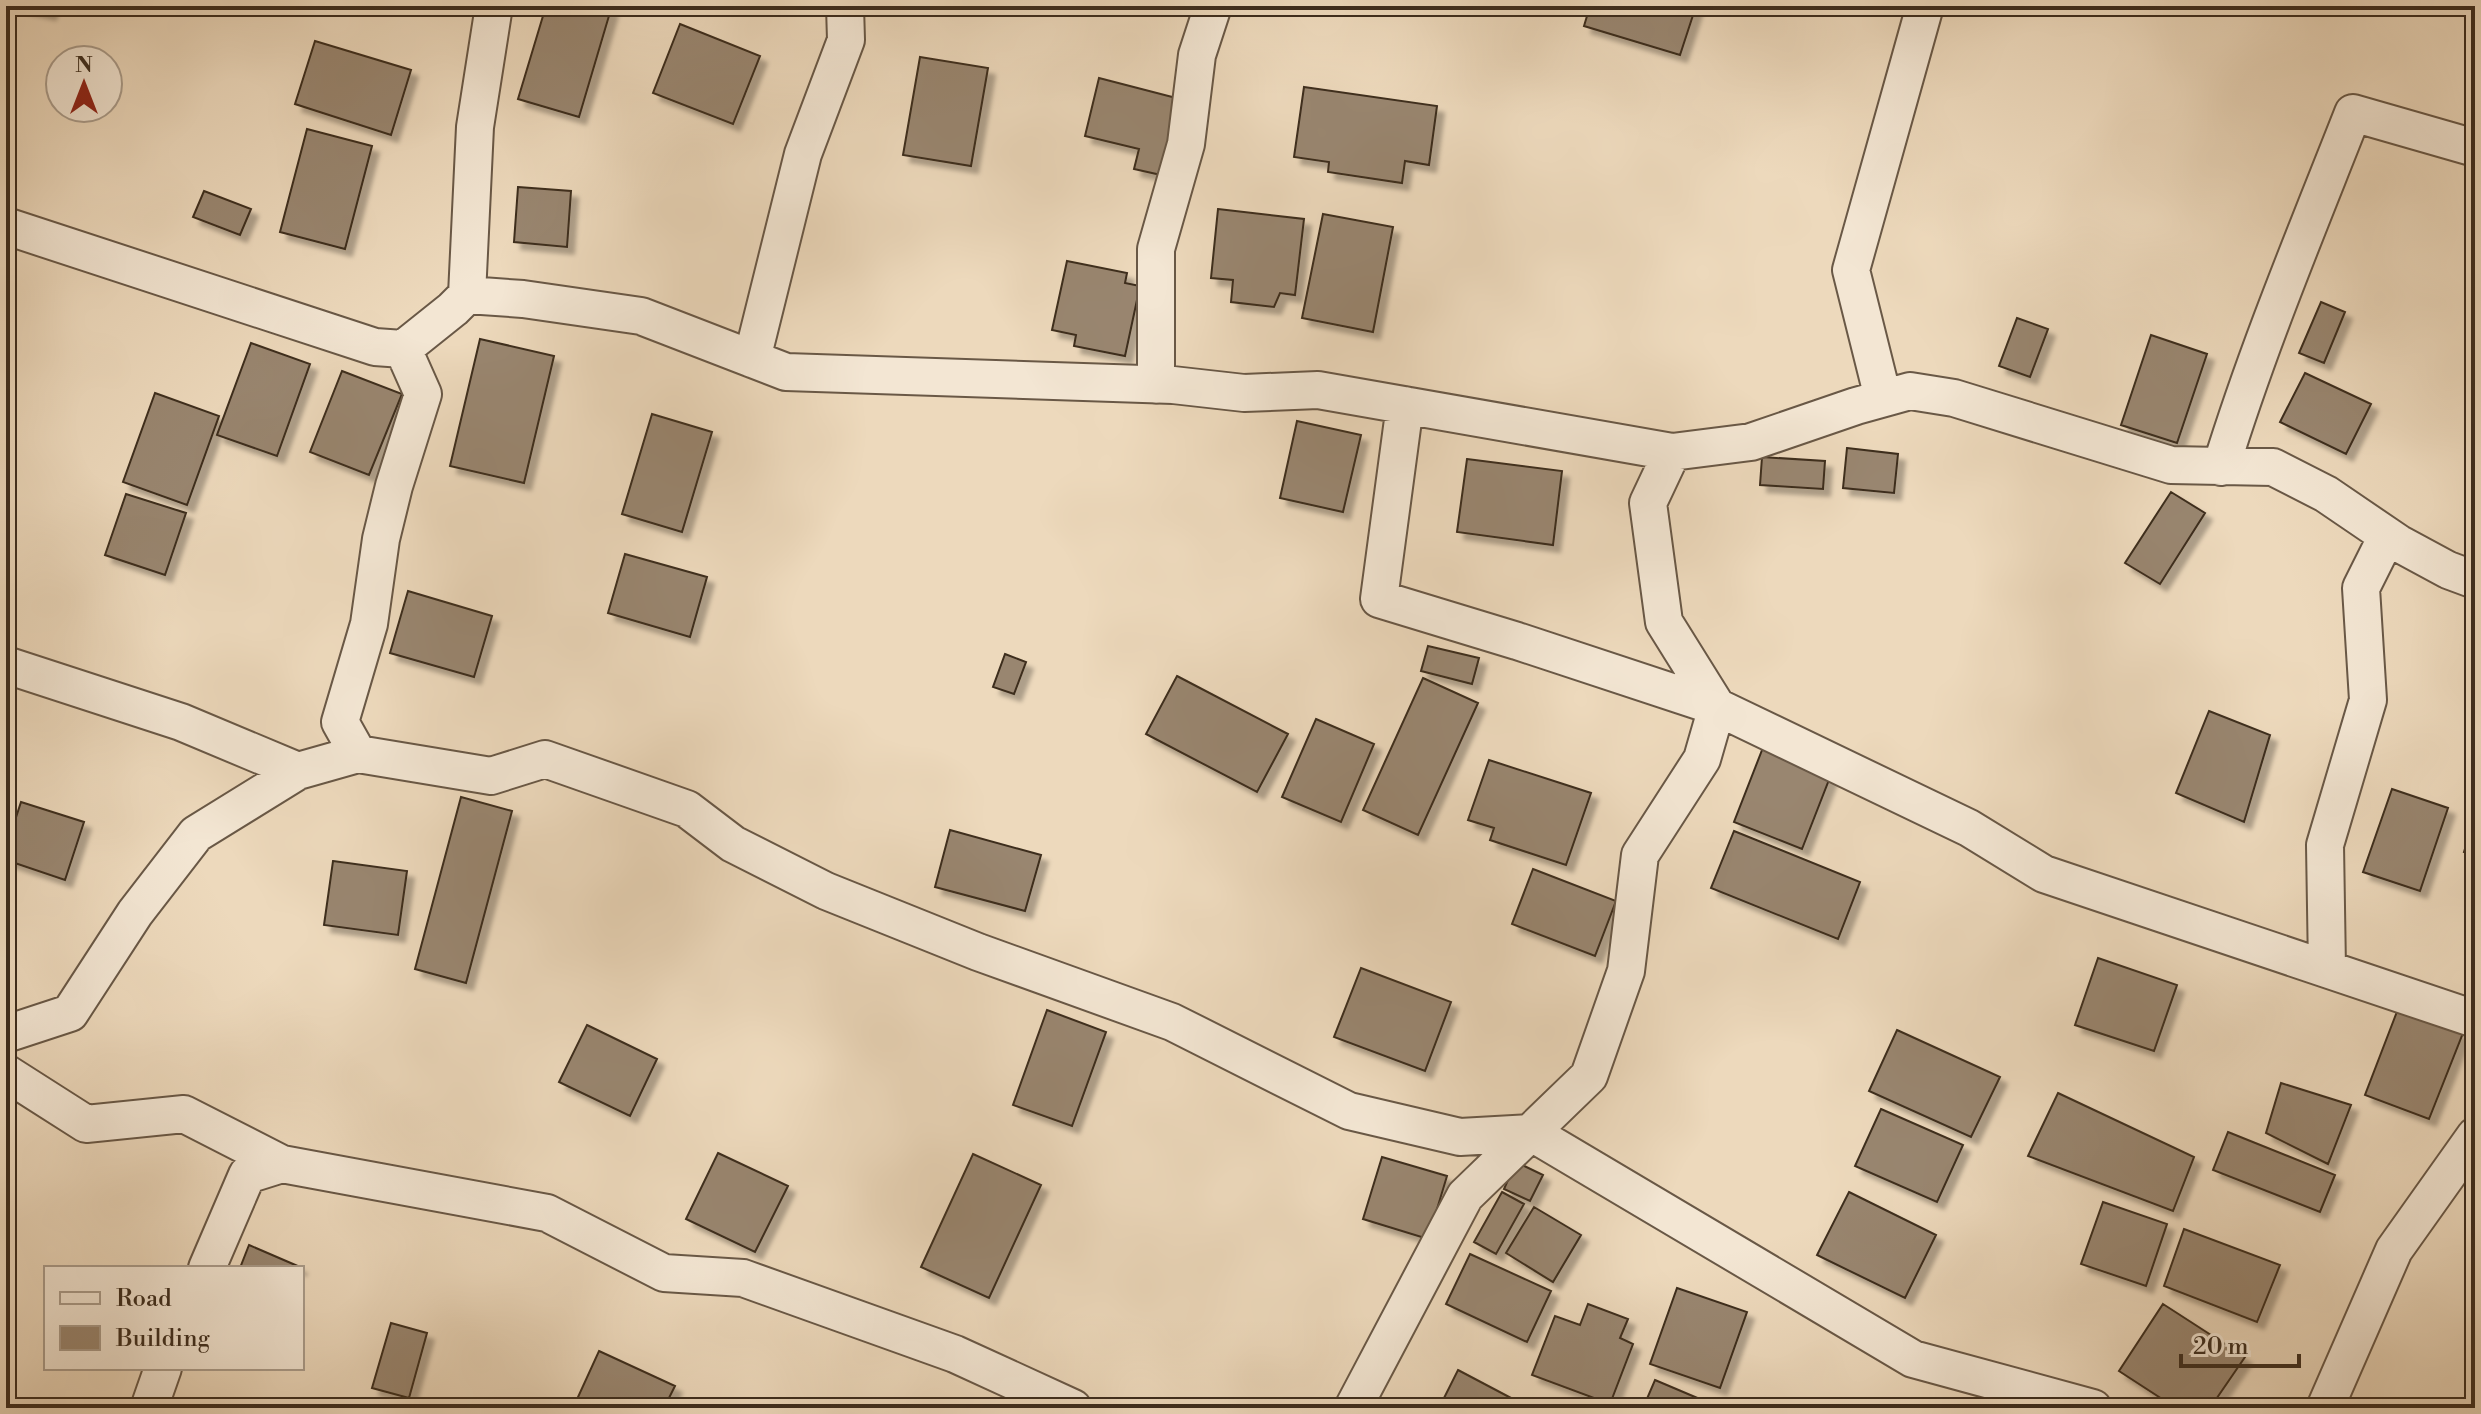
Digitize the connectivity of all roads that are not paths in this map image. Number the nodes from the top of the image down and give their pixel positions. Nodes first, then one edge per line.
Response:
1 (494, 6) edge
2 (845, 6) edge
3 (1213, 6) edge
4 (1925, 6) edge
5 (2475, 148) edge
6 (6, 226) edge
7 (467, 295) junction
8 (403, 349) junction
9 (752, 359) junction
10 (1156, 385) junction
11 (1883, 398) junction
12 (1405, 405) junction
13 (1672, 452) junction
14 (2221, 467) junction
15 (2387, 536) junction
16 (2475, 580) edge
17 (6, 665) edge
18 (1717, 707) junction
19 (358, 754) junction
20 (298, 771) junction
21 (2327, 969) junction
22 (2475, 1019) edge
23 (6, 1034) edge
24 (6, 1073) edge
25 (1532, 1133) junction
26 (2475, 1136) edge
27 (282, 1164) junction
28 (208, 1266) edge
29 (162, 1370) edge
30 (149, 1408) edge
31 (1073, 1408) edge
32 (1353, 1408) edge
33 (2093, 1408) edge
34 (2325, 1408) edge

1 - 7 street
2 - 9 street
3 - 10 street
4 - 11 street
5 - 14 street
6 - 8 street
7 - 8 street
7 - 9 street
8 - 19 street
9 - 10 street
10 - 12 street
11 - 13 street
11 - 14 street
12 - 13 street
12 - 18 street
13 - 18 street
14 - 15 street
15 - 16 street
15 - 21 street
17 - 20 street
18 - 21 street
18 - 25 street
19 - 20 street
19 - 25 street
20 - 23 street
21 - 22 street
24 - 27 street
25 - 32 street
25 - 33 street
26 - 34 street
27 - 28 street
27 - 31 street
29 - 30 street

